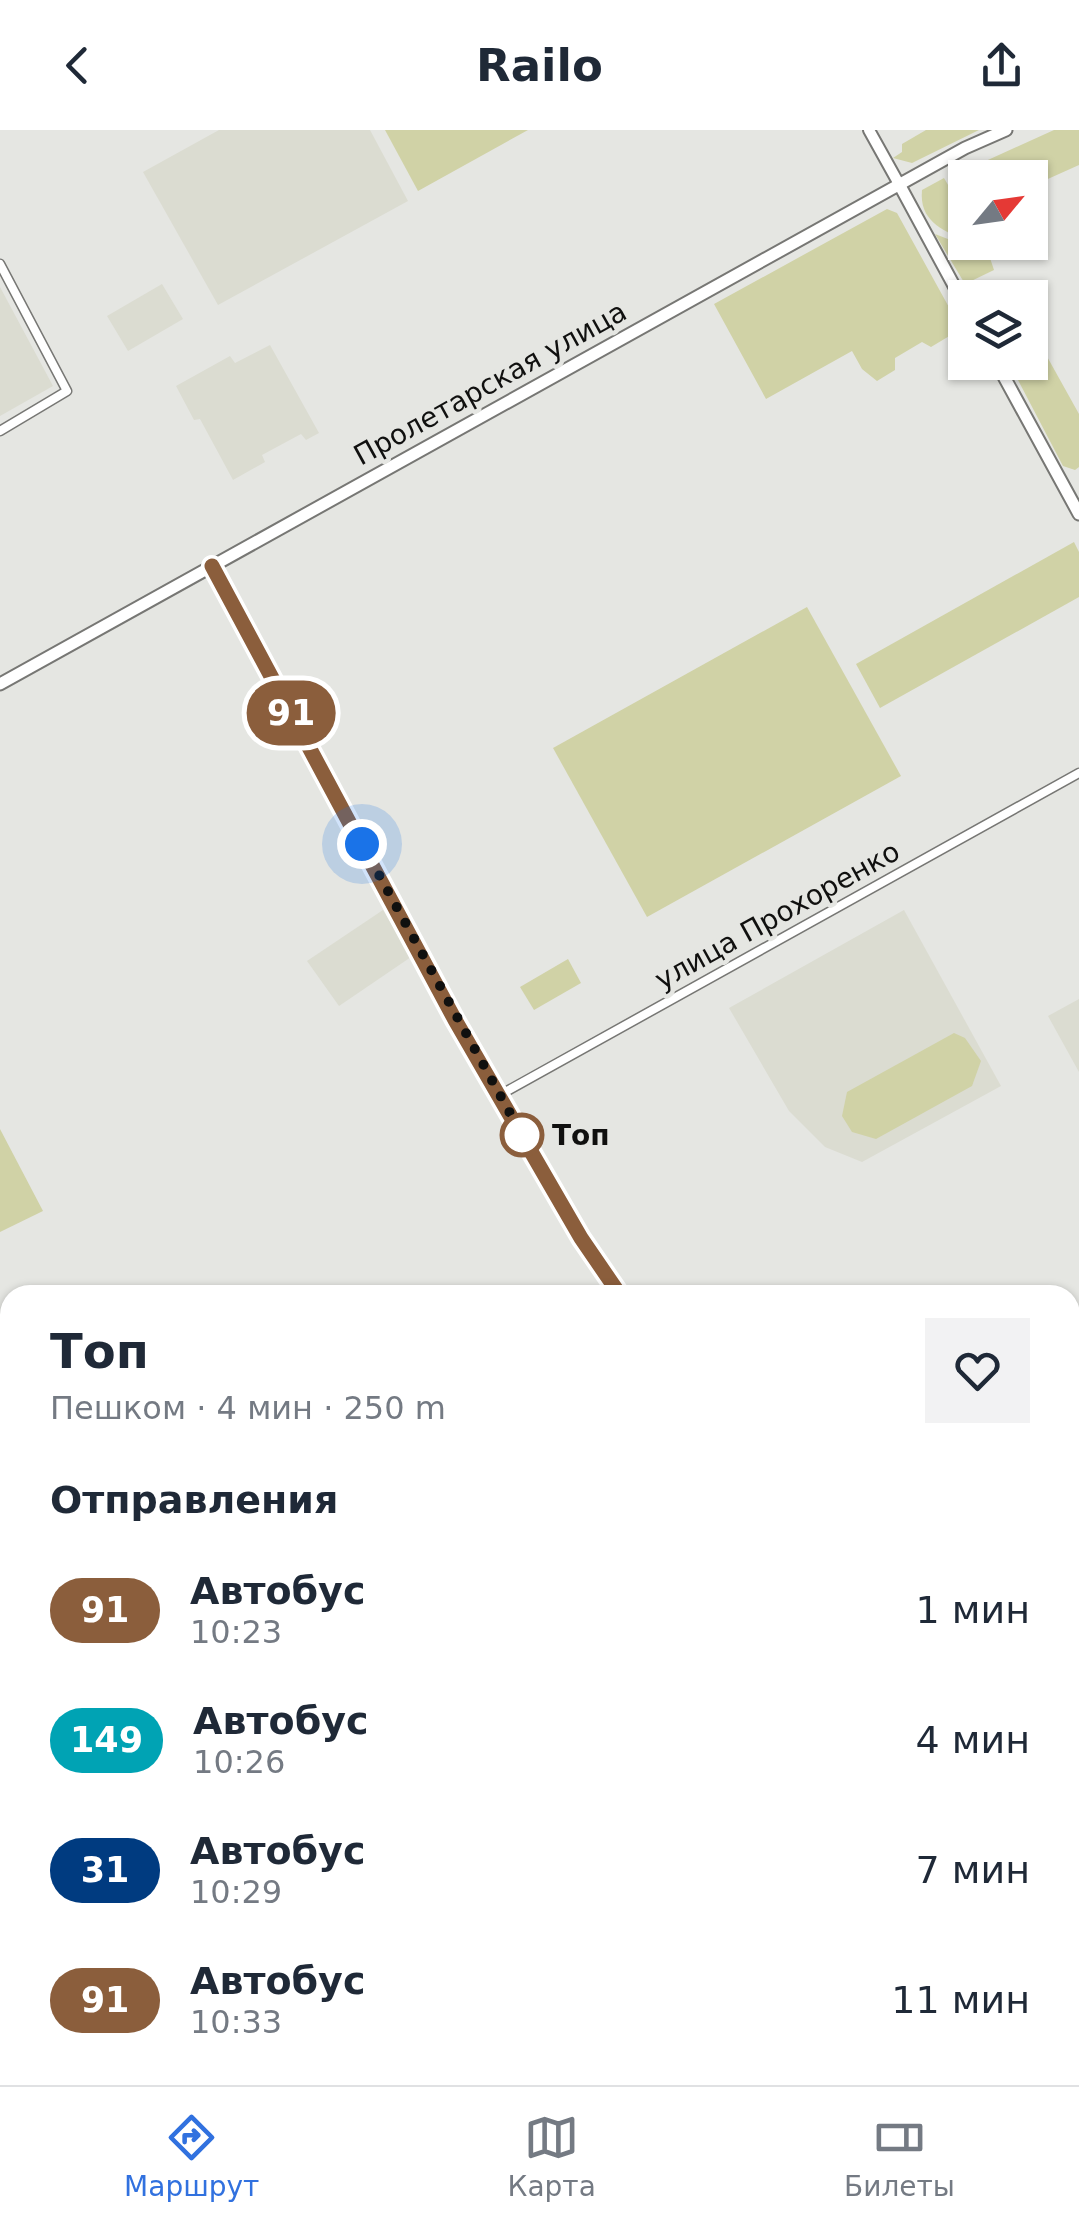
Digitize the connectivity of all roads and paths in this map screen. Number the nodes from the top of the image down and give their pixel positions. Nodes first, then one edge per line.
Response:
1 (869, 130) edge
2 (1006, 130) edge
3 (899, 184) junction
4 (0, 264) edge
5 (951, 280) edge
6 (1006, 380) edge
7 (0, 432) edge
8 (1079, 514) edge
9 (212, 566) junction
10 (0, 684) edge
11 (1079, 774) edge
12 (498, 1096) junction
13 (613, 1285) edge

1 - 3 street
2 - 3 main road, Пролетарская улица
3 - 5 main road
3 - 9 main road, Пролетарская улица
4 - 7 street
6 - 8 main road
9 - 10 main road, Пролетарская улица
9 - 12 street
11 - 12 street, улица Прохоренко
12 - 13 street

